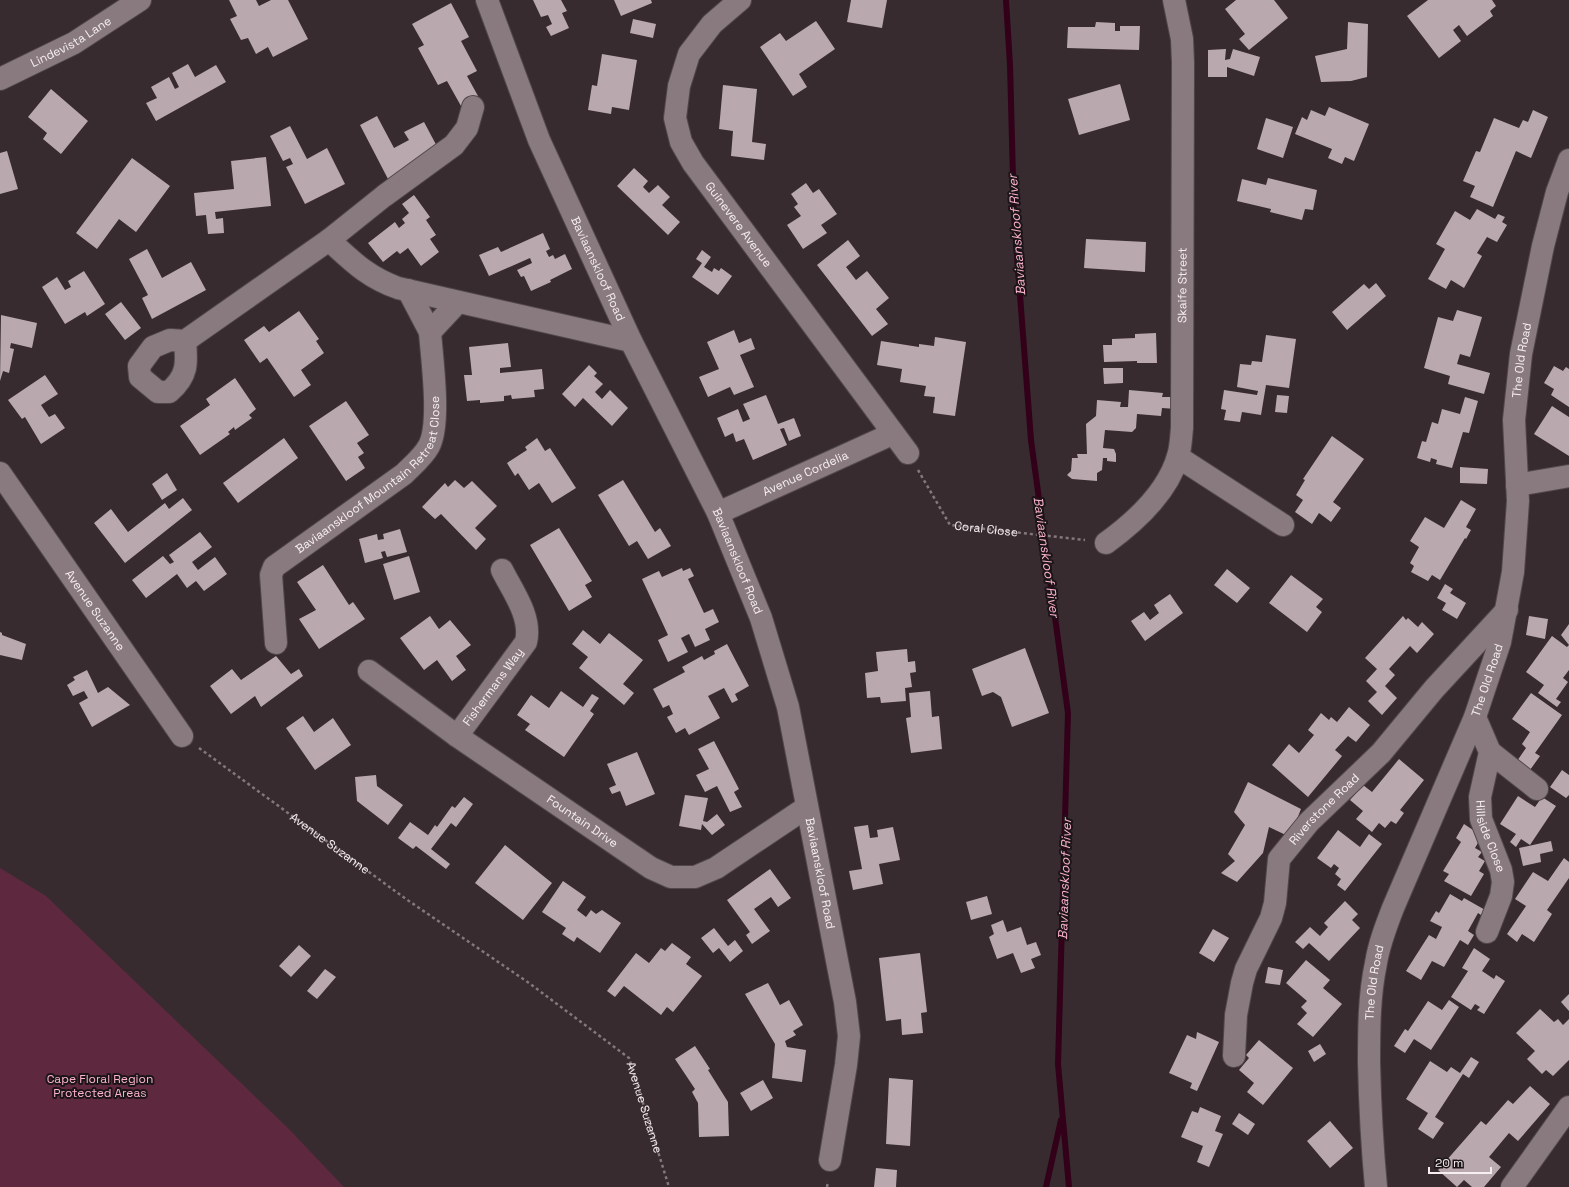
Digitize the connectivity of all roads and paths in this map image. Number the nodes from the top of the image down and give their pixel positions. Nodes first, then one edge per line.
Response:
1 (140, 0) edge
2 (487, 0) edge
3 (1174, 0) edge
4 (735, 1) edge
5 (0, 79) edge
6 (473, 107) dead end
7 (1569, 160) edge
8 (329, 240) junction
9 (408, 290) junction
10 (458, 302) junction
11 (430, 332) junction
12 (185, 341) dead end
13 (631, 342) junction
14 (892, 434) junction
15 (908, 453) joint
16 (1178, 457) junction
17 (0, 473) edge
18 (1569, 476) edge
19 (1517, 485) junction
20 (718, 513) junction
21 (1283, 525) dead end
22 (1106, 543) joint
23 (502, 570) dead end
24 (1508, 609) junction
25 (276, 643) dead end
26 (369, 671) dead end
27 (1475, 717) junction
28 (182, 736) joint
29 (457, 736) junction
30 (1490, 752) junction
31 (1537, 789) dead end
32 (807, 807) junction
33 (1487, 932) dead end
34 (1234, 1056) dead end
35 (1569, 1107) edge
36 (830, 1160) dead end
37 (669, 1187) edge
38 (1376, 1187) edge
39 (1512, 1187) edge

1 - 5 street, Lindevista Lane
2 - 13 street, Baviaanskloof Road
3 - 16 street, Skaife Street
4 - 14 street, Guinevere Avenue
6 - 8 street
7 - 19 street, The Old Road
8 - 9 street
8 - 12 street
9 - 10 street
9 - 11 street
10 - 11 street
10 - 13 street
11 - 25 street, Baviaanskloof Mountain Retreat Close
13 - 20 street, Baviaanskloof Road
14 - 15 street
14 - 20 street, Avenue Cordelia
15 - 22 path, Coral Close
16 - 21 street
16 - 22 street, Skaife Street
17 - 28 street, Avenue Suzanne
18 - 19 street
19 - 24 street, The Old Road
20 - 32 street, Baviaanskloof Road
23 - 29 street, Fishermans Way
24 - 27 street, The Old Road
24 - 34 street, Riverstone Road
26 - 29 street, Fountain Drive
27 - 30 street
27 - 38 street, The Old Road
28 - 37 path, Avenue Suzanne
29 - 32 street, Fountain Drive
30 - 31 street
30 - 33 street, Hillside Close
32 - 36 street, Baviaanskloof Road
35 - 39 street

